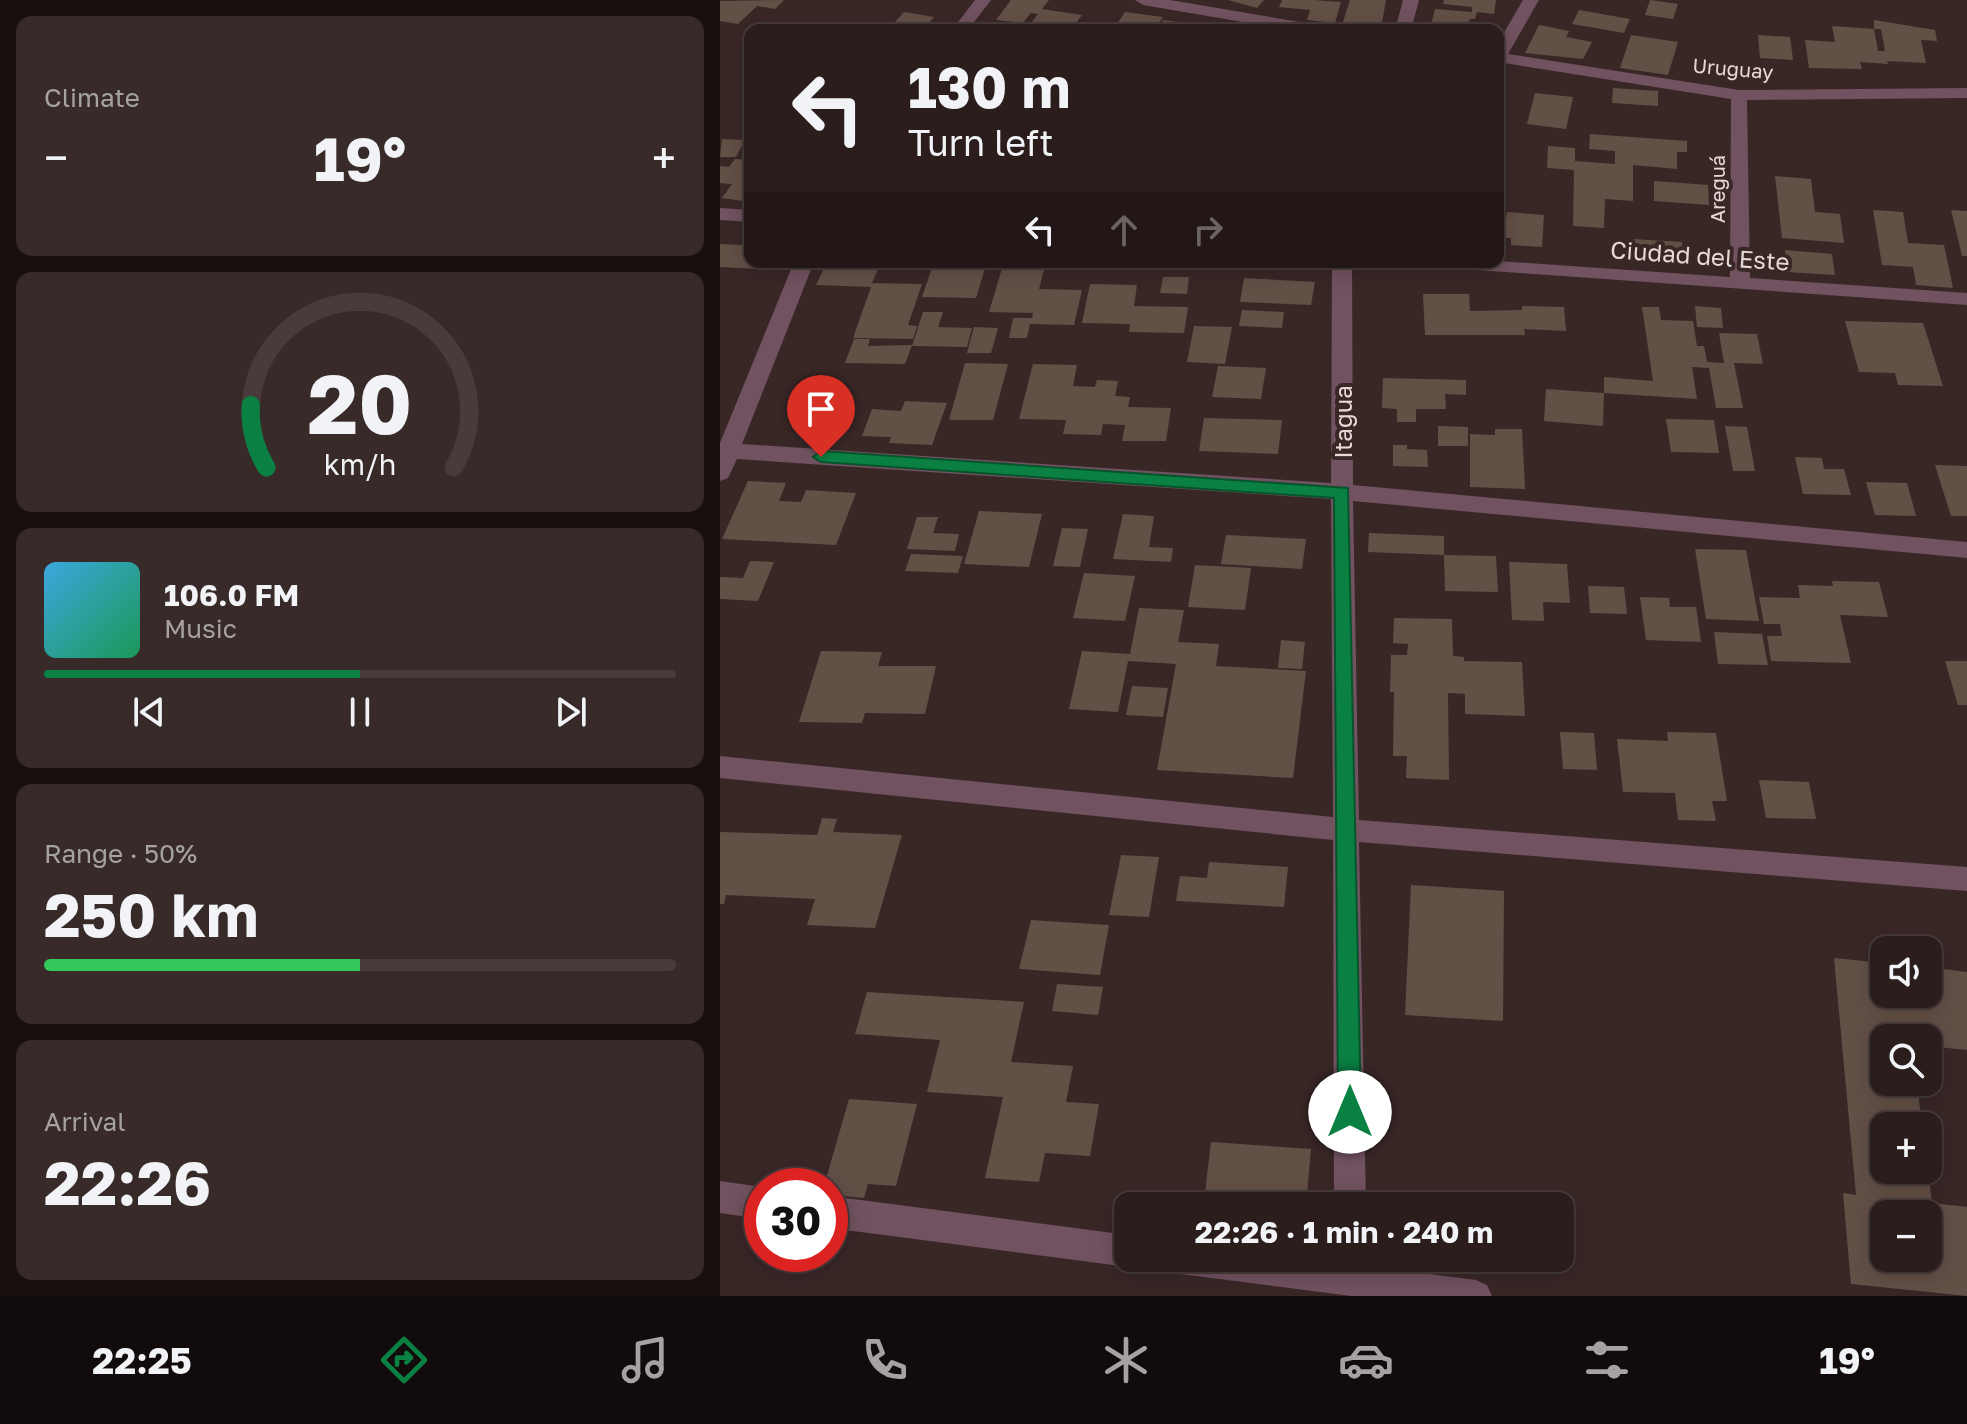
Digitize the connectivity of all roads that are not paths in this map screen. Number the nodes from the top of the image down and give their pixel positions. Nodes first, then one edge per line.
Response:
1 (983, 0) edge
2 (1143, 0) edge
3 (1411, 0) edge
4 (1531, 0) edge
5 (965, 24) edge
6 (1282, 24) edge
7 (1405, 24) edge
8 (1504, 47) edge
9 (1504, 58) edge
10 (1967, 93) edge
11 (1739, 95) junction
12 (720, 214) edge
13 (744, 216) edge
14 (1504, 267) edge
15 (801, 268) edge
16 (1342, 268) edge
17 (1740, 283) junction
18 (1967, 299) edge
19 (724, 450) edge
20 (720, 473) edge
21 (1342, 492) junction
22 (1967, 550) edge
23 (720, 767) edge
24 (1347, 830) junction
25 (1967, 879) edge
26 (1350, 1192) edge
27 (720, 1197) edge
28 (744, 1200) edge
29 (848, 1214) edge
30 (1114, 1249) edge
31 (1300, 1272) edge
32 (1351, 1278) edge
33 (1476, 1296) edge

1 - 5 street
2 - 6 street
3 - 7 street
4 - 8 street
9 - 11 street, Uruguay
10 - 11 street, Uruguay
11 - 17 street, Areguá
12 - 13 street
14 - 17 street, Ciudad del Este
15 - 19 street
16 - 21 street, Itagua
17 - 18 street, Ciudad del Este
19 - 20 street
19 - 21 street
21 - 22 street
21 - 24 street, Itagua
23 - 24 street
24 - 25 street
24 - 26 street, Itagua
27 - 28 street
29 - 30 street
31 - 32 street
32 - 33 street

